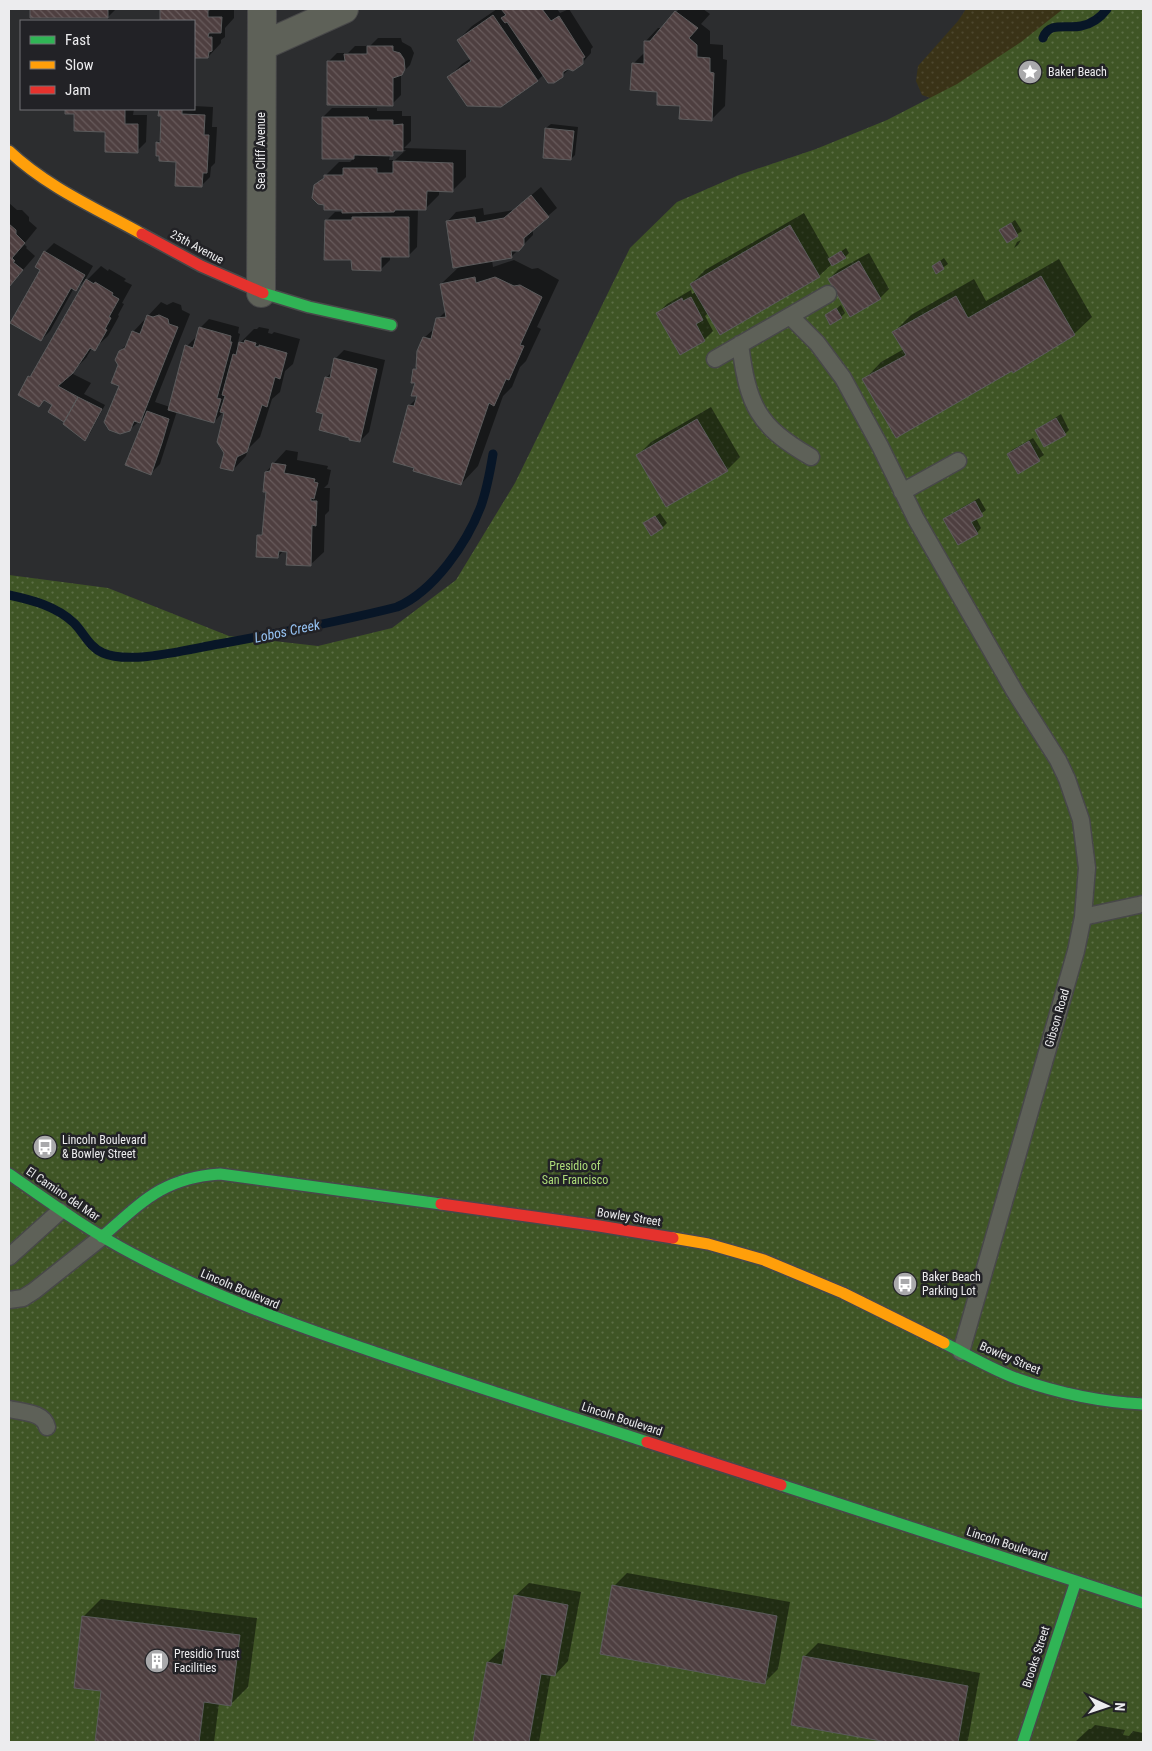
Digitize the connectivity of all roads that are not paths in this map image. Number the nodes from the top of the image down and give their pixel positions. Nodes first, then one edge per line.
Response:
1 (262, 9) edge
2 (344, 9) edge
3 (262, 46) junction
4 (9, 151) edge
5 (261, 293) junction
6 (828, 294) dead end
7 (790, 316) junction
8 (391, 325) dead end
9 (740, 344) junction
10 (715, 359) dead end
11 (811, 457) dead end
12 (958, 461) dead end
13 (902, 492) junction
14 (1143, 904) edge
15 (1083, 917) junction
16 (9, 1174) edge
17 (60, 1211) junction
18 (102, 1237) junction
19 (9, 1257) edge
20 (9, 1300) edge
21 (961, 1352) junction
22 (1143, 1404) edge
23 (9, 1409) edge
24 (48, 1427) dead end
25 (1076, 1581) junction
26 (1143, 1603) edge
27 (1023, 1742) edge

1 - 3 street, Sea Cliff Avenue
2 - 3 street
3 - 5 street, Sea Cliff Avenue
4 - 5 street, 25th Avenue
5 - 8 street, 25th Avenue
6 - 7 lane
7 - 9 lane
7 - 13 lane, Gibson Road
9 - 10 lane
9 - 11 lane
12 - 13 lane
13 - 15 lane, Gibson Road
14 - 15 lane
15 - 21 lane, Gibson Road
16 - 17 street, El Camino del Mar
17 - 18 street, El Camino del Mar
17 - 19 lane
18 - 20 lane
18 - 21 street, Bowley Street
18 - 25 street, Lincoln Boulevard
21 - 22 street, Bowley Street
23 - 24 lane
25 - 26 street, Lincoln Boulevard
25 - 27 street, Brooks Street

